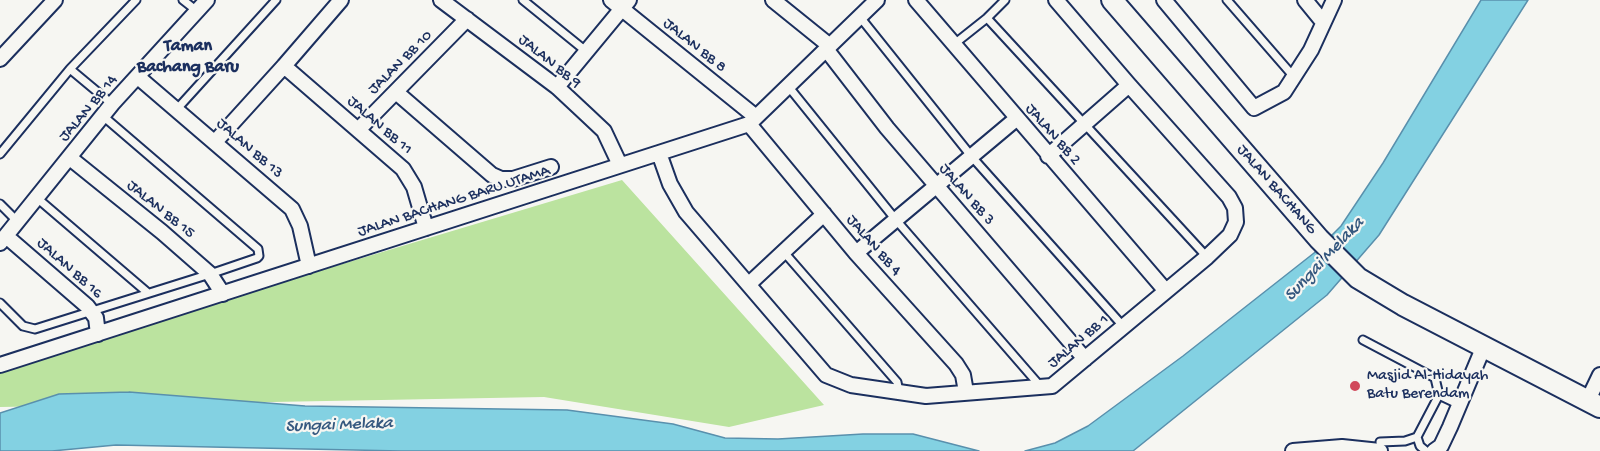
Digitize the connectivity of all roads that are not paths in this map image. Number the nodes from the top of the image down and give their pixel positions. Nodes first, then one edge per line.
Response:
1 (55, 0) edge
2 (136, 0) edge
3 (183, 0) edge
4 (207, 0) edge
5 (276, 0) edge
6 (341, 0) edge
7 (441, 0) edge
8 (524, 0) edge
9 (773, 0) edge
10 (878, 0) edge
11 (916, 0) edge
12 (1005, 0) edge
13 (1056, 0) edge
14 (1113, 0) edge
15 (1164, 0) edge
16 (1227, 0) edge
17 (1305, 0) edge
18 (1334, 0) edge
19 (621, 3) edge
20 (197, 11) junction
21 (860, 17) junction
22 (987, 18) junction
23 (467, 19) junction
24 (1323, 22) junction
25 (953, 45) junction
26 (828, 48) junction
27 (587, 52) junction
28 (0, 59) edge
29 (284, 66) junction
30 (70, 69) junction
31 (138, 77) junction
32 (1294, 77) junction
33 (1129, 85) junction
34 (788, 86) junction
35 (556, 87) junction
36 (396, 92) junction
37 (112, 104) junction
38 (177, 109) junction
39 (103, 116) junction
40 (1016, 119) junction
41 (753, 120) junction
42 (1086, 123) junction
43 (358, 130) junction
44 (215, 142) junction
45 (659, 153) junction
46 (0, 154) edge
47 (1048, 156) junction
48 (972, 157) junction
49 (70, 158) junction
50 (620, 165) junction
51 (551, 167) dead end
52 (937, 186) junction
53 (37, 198) junction
54 (0, 204) edge
55 (824, 214) junction
56 (896, 220) junction
57 (17, 221) junction
58 (426, 228) junction
59 (3, 240) edge
60 (783, 251) junction
61 (856, 253) junction
62 (1207, 257) junction
63 (309, 266) junction
64 (210, 274) junction
65 (749, 284) junction
66 (1164, 290) junction
67 (148, 293) junction
68 (223, 294) junction
69 (0, 303) edge
70 (92, 311) junction
71 (1123, 326) junction
72 (98, 334) junction
73 (1363, 340) dead end
74 (1484, 346) junction
75 (1085, 359) junction
76 (0, 365) edge
77 (1600, 375) edge
78 (1042, 388) junction
79 (899, 392) junction
80 (966, 392) junction
81 (1439, 396) junction
82 (1594, 403) edge
83 (1460, 405) junction
84 (1417, 437) junction
85 (1380, 446) edge
86 (1293, 451) edge
87 (1426, 451) edge
88 (1434, 451) edge

1 - 28 street
2 - 30 lane
3 - 20 lane
4 - 20 street, JALAN BB 14
5 - 38 lane
6 - 29 street
7 - 23 street, JALAN BB 9
8 - 27 lane
9 - 26 street, JALAN BB 3
10 - 21 street, JALAN BACHANG BARU UTAMA
11 - 25 street, JALAN BB 2
12 - 22 lane
13 - 33 street, JALAN BB 1
14 - 74 street, JALAN BACHANG
15 - 32 street
16 - 32 lane
17 - 24 street
18 - 24 street
19 - 27 street
19 - 41 street, JALAN BB 8
20 - 31 street, JALAN BB 14
21 - 26 street, JALAN BACHANG BARU UTAMA
21 - 48 lane
22 - 25 lane
22 - 42 lane
23 - 35 street, JALAN BB 9
23 - 36 street, JALAN BB 10
24 - 32 street
25 - 40 street, JALAN BB 2
26 - 34 street, JALAN BACHANG BARU UTAMA
26 - 52 street, JALAN BB 3
27 - 35 street
29 - 43 street, JALAN BB 11
29 - 44 street
30 - 37 lane
30 - 46 lane
31 - 37 street, JALAN BB 14
31 - 38 street, JALAN BB 13
33 - 42 street
33 - 62 street, JALAN BB 1
34 - 41 street, JALAN BACHANG BARU UTAMA
34 - 56 lane
35 - 50 street, JALAN BB 9
36 - 43 street, JALAN BB 10
36 - 51 street
37 - 39 street, JALAN BB 14
38 - 44 street, JALAN BB 13
39 - 49 street, JALAN BB 14
39 - 64 lane
40 - 47 street, JALAN BB 2
40 - 48 street
41 - 45 street, JALAN BACHANG BARU UTAMA
41 - 55 street, JALAN BB 4
42 - 47 street
42 - 62 lane
43 - 58 street, JALAN BB 11
44 - 63 street, JALAN BB 13
45 - 50 street, JALAN BACHANG BARU UTAMA
45 - 65 street, JALAN BB 1
47 - 66 street, JALAN BB 2
48 - 52 street
48 - 71 lane
49 - 53 street, JALAN BB 14
49 - 64 street, JALAN BB 15
50 - 58 street, JALAN BACHANG BARU UTAMA
52 - 56 street
52 - 75 street, JALAN BB 3
53 - 57 street, JALAN BB 14
53 - 67 lane
54 - 57 lane
55 - 60 street
55 - 61 street, JALAN BB 4
56 - 61 street
56 - 78 lane
57 - 59 street, JALAN BB 14
58 - 63 street, JALAN BACHANG BARU UTAMA
59 - 70 street, JALAN BB 16
60 - 65 street
60 - 79 lane
61 - 80 street, JALAN BB 4
62 - 66 street, JALAN BB 1
63 - 68 street, JALAN BACHANG BARU UTAMA
64 - 67 lane
64 - 68 street, JALAN BB 15
65 - 79 street, JALAN BB 1
66 - 71 street, JALAN BB 1
67 - 70 lane
68 - 72 street, JALAN BACHANG BARU UTAMA
69 - 70 lane
70 - 72 street, JALAN BB 16
71 - 75 street, JALAN BB 1
72 - 76 street, JALAN BACHANG BARU UTAMA
73 - 81 lane
74 - 82 street, JALAN BACHANG
74 - 83 street
75 - 78 street, JALAN BB 1
77 - 82 street
78 - 80 street, JALAN BB 1
79 - 80 street, JALAN BB 1
81 - 83 lane
81 - 84 lane
83 - 88 street
84 - 85 lane
84 - 87 lane
85 - 86 street

